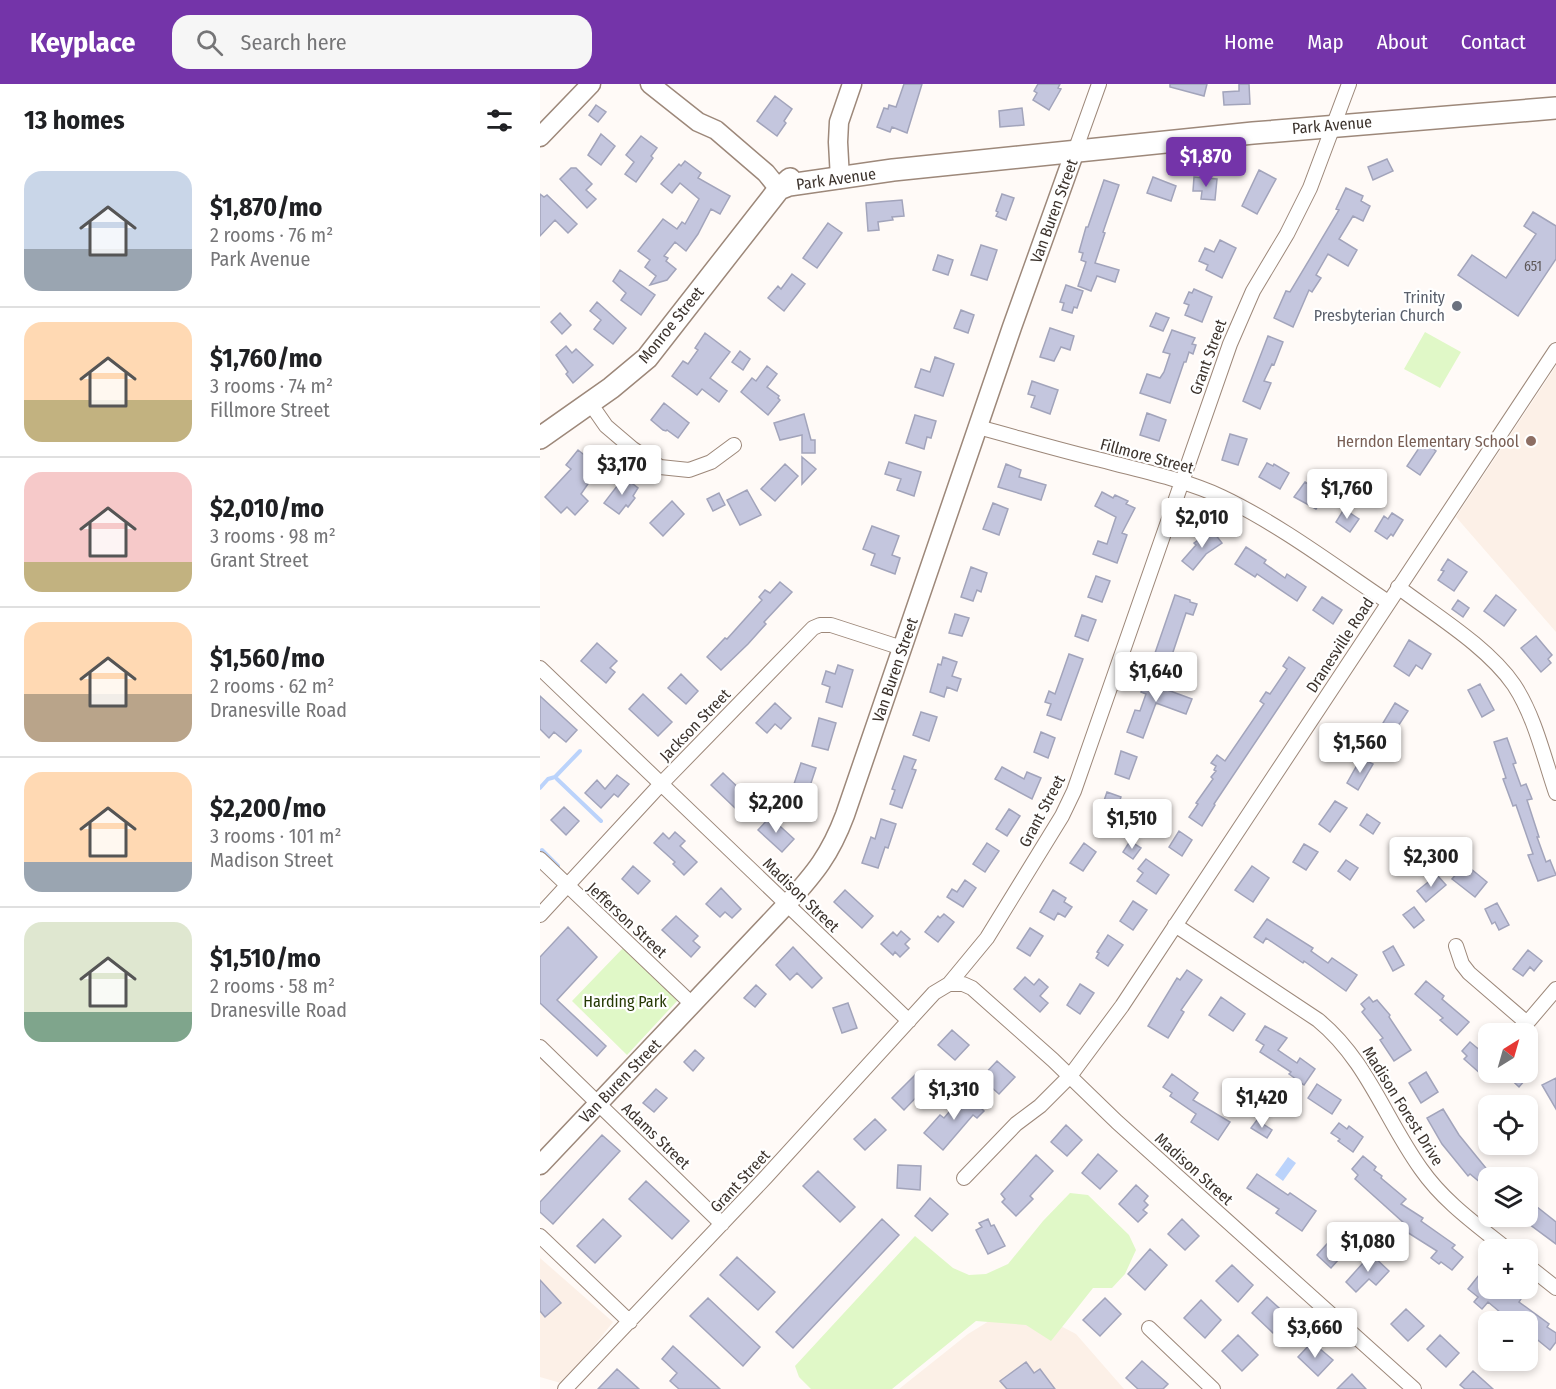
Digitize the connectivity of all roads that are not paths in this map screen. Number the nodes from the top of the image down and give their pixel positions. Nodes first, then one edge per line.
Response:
1 (591, 84) edge
2 (650, 84) edge
3 (852, 84) edge
4 (1099, 84) edge
5 (1349, 84) edge
6 (1556, 108) edge
7 (1334, 125) junction
8 (540, 137) edge
9 (1075, 151) junction
10 (839, 173) junction
11 (779, 189) junction
12 (1556, 350) edge
13 (590, 403) junction
14 (978, 427) junction
15 (540, 438) edge
16 (734, 445) dead end
17 (1181, 481) junction
18 (1398, 587) junction
19 (1388, 602) junction
20 (902, 648) junction
21 (540, 668) edge
22 (660, 785) junction
23 (1556, 793) edge
24 (540, 859) edge
25 (567, 886) junction
26 (787, 904) junction
27 (540, 915) edge
28 (1175, 925) junction
29 (1456, 946) dead end
30 (949, 984) junction
31 (1556, 989) edge
32 (693, 1005) junction
33 (909, 1021) junction
34 (540, 1047) edge
35 (1070, 1076) junction
36 (598, 1103) junction
37 (540, 1165) edge
38 (964, 1178) dead end
39 (722, 1224) junction
40 (540, 1236) edge
41 (1495, 1239) edge
42 (1538, 1274) edge
43 (1556, 1288) edge
44 (630, 1322) junction
45 (1149, 1328) dead end
46 (565, 1389) edge
47 (1213, 1389) edge
48 (1414, 1389) edge

1 - 8 street
2 - 11 street, Park Avenue
3 - 10 street
4 - 9 street, Van Buren Street
5 - 7 street, Grant Street
6 - 7 main road, Park Avenue
7 - 9 main road, Park Avenue
7 - 17 street, Grant Street
9 - 10 main road, Park Avenue
9 - 14 street, Van Buren Street
10 - 11 main road, Park Avenue
11 - 13 main road, Monroe Street
12 - 18 street, Dranesville Road
13 - 15 main road, Monroe Street
13 - 16 street
14 - 17 street, Fillmore Street
14 - 20 street, Van Buren Street
17 - 19 street, Fillmore Street
17 - 30 street, Grant Street
18 - 19 street, Dranesville Road
18 - 23 street
19 - 28 street, Dranesville Road
20 - 22 street, Jackson Street
20 - 26 street, Van Buren Street
21 - 22 street, Madison Street
22 - 25 street, Jackson Street
22 - 26 street, Madison Street
24 - 25 street, Jefferson Street
25 - 27 street, Jackson Street
25 - 32 street, Jefferson Street
26 - 32 street, Van Buren Street
26 - 33 street, Madison Street
28 - 35 street, Dranesville Road
28 - 41 street, Madison Forest Drive
29 - 31 street
30 - 33 street, Grant Street
30 - 35 street, Madison Street
32 - 36 street, Van Buren Street
33 - 39 street, Grant Street
34 - 36 street, Adams Street
35 - 38 street, Dranesville Road
35 - 48 street, Madison Street
36 - 37 street, Van Buren Street
36 - 39 street, Adams Street
39 - 44 street, Grant Street
40 - 44 street
42 - 43 street
44 - 46 street, Grant Street
45 - 47 street

